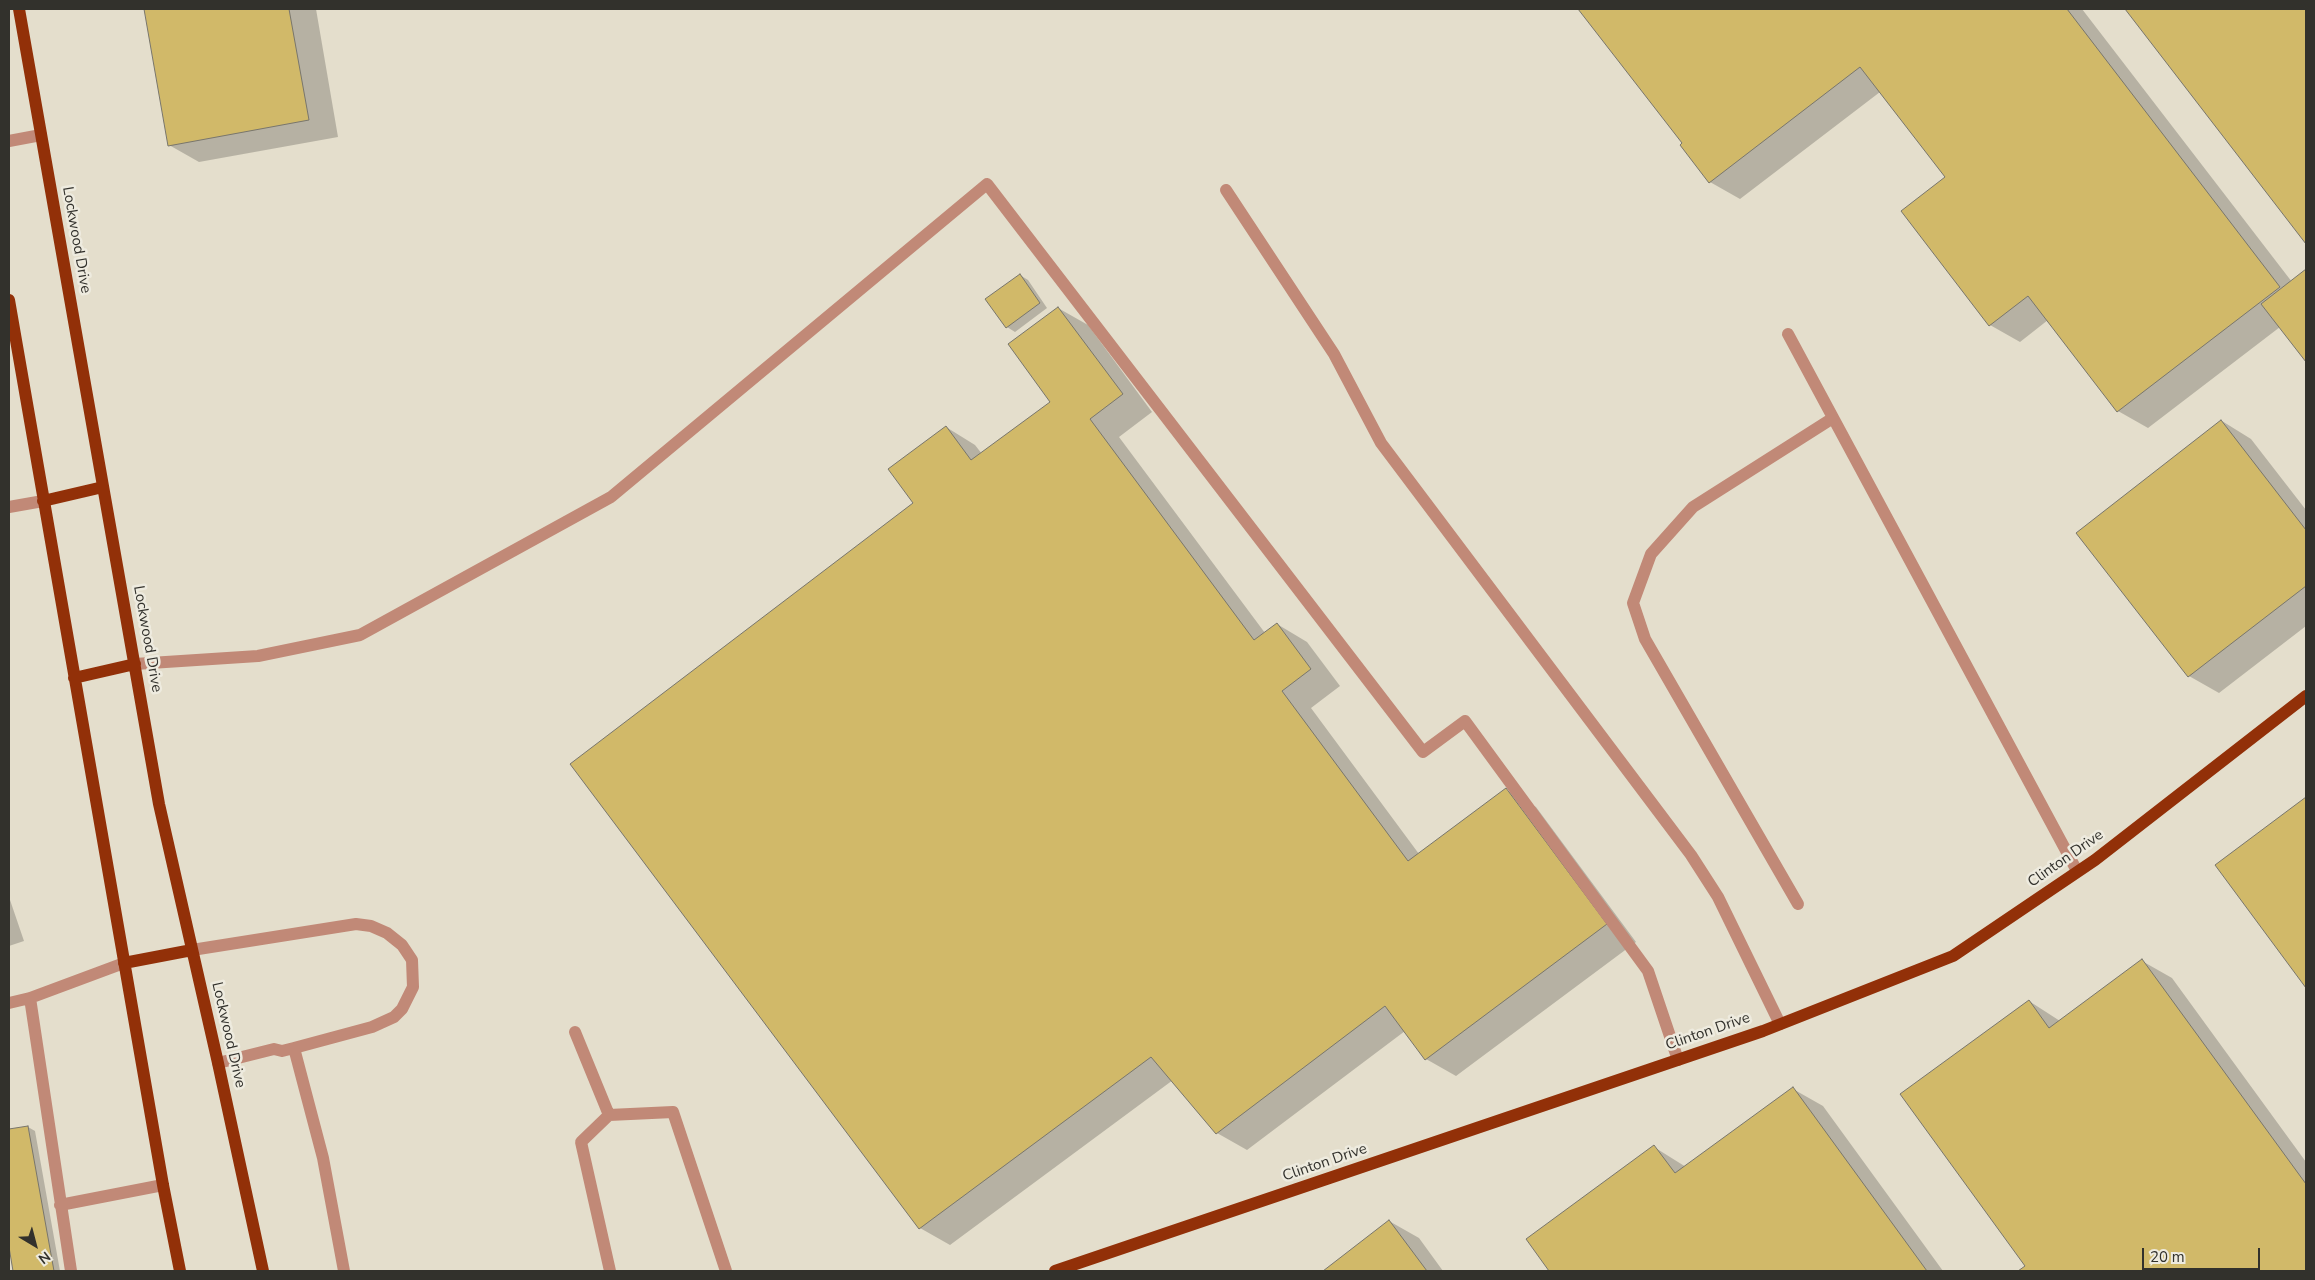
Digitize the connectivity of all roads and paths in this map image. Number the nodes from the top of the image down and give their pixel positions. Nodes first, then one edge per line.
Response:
1 (19, 9) edge
2 (41, 135) junction
3 (9, 141) edge
4 (1226, 190) dead end
5 (9, 300) edge
6 (1788, 334) dead end
7 (1834, 418) junction
8 (103, 487) junction
9 (43, 501) junction
10 (9, 507) edge
11 (134, 664) junction
12 (74, 678) junction
13 (2306, 696) edge
14 (2077, 871) junction
15 (1798, 904) dead end
16 (192, 950) junction
17 (124, 963) junction
18 (30, 998) junction
19 (9, 1003) edge
20 (1780, 1024) junction
21 (575, 1032) dead end
22 (294, 1048) junction
23 (1678, 1060) junction
24 (218, 1063) junction
25 (609, 1115) junction
26 (163, 1185) junction
27 (60, 1205) junction
28 (71, 1271) edge
29 (180, 1271) edge
30 (263, 1271) edge
31 (344, 1271) edge
32 (610, 1271) edge
33 (726, 1271) edge
34 (1055, 1271) edge

1 - 2 main road, Lockwood Drive
2 - 3 lane
2 - 8 main road, Lockwood Drive
4 - 20 lane
5 - 9 main road
6 - 7 lane
7 - 14 lane
7 - 15 lane
8 - 9 main road
8 - 11 main road, Lockwood Drive
9 - 10 lane
9 - 12 main road
11 - 12 main road
11 - 16 main road, Lockwood Drive
11 - 23 lane
12 - 17 main road
13 - 14 main road, Clinton Drive
14 - 20 main road, Clinton Drive
16 - 17 main road
16 - 22 lane
16 - 24 main road, Lockwood Drive
17 - 18 lane
17 - 26 main road
18 - 19 lane
18 - 27 lane
20 - 23 main road, Clinton Drive
21 - 25 lane
22 - 24 lane
22 - 31 lane
23 - 34 main road, Clinton Drive
24 - 30 main road, Lockwood Drive
25 - 32 lane
25 - 33 lane
26 - 27 lane
26 - 29 main road
27 - 28 lane

